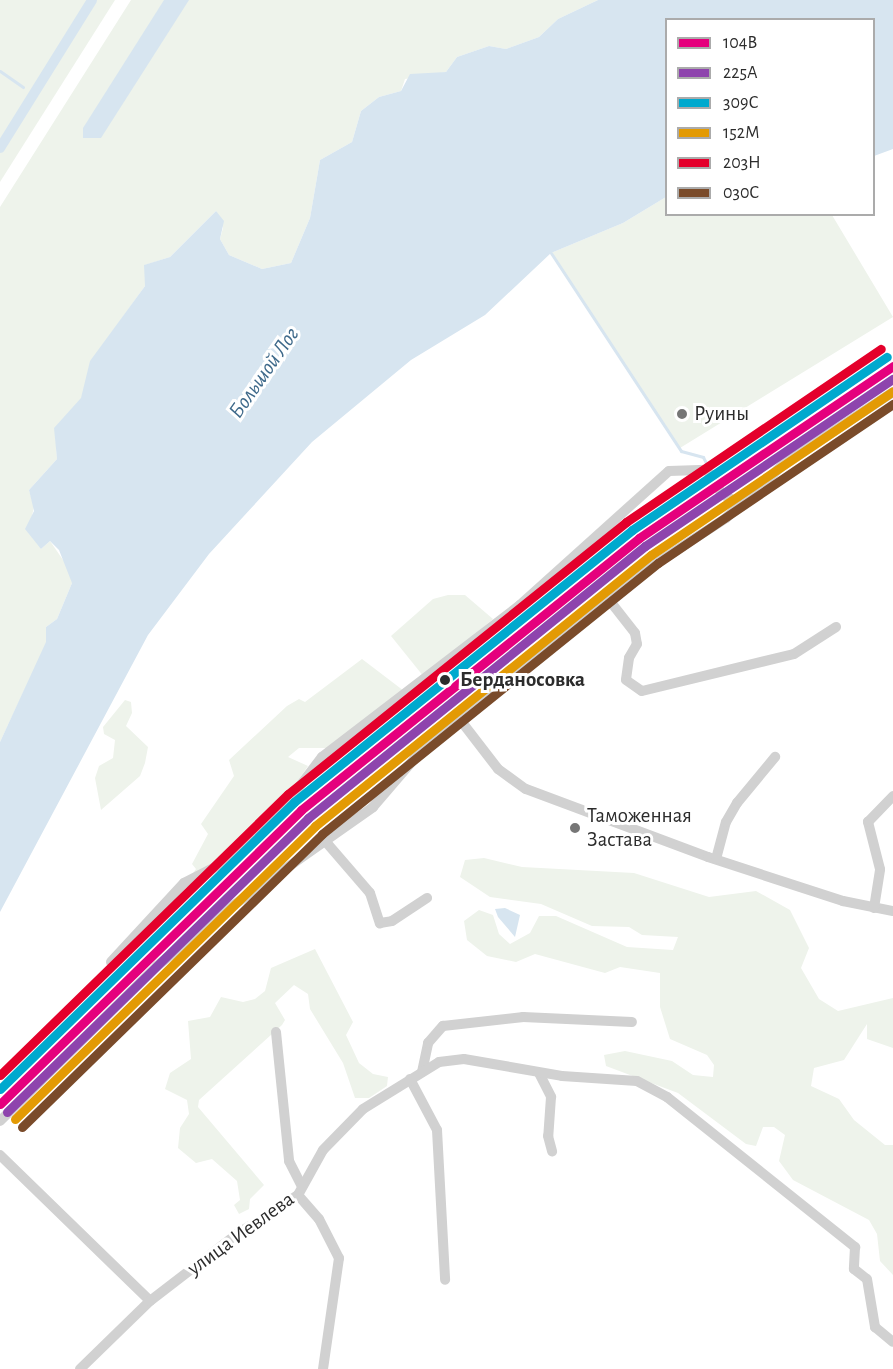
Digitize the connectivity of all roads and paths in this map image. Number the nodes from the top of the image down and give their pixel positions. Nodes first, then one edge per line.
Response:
1 (893, 392) edge
2 (707, 470) dead end
3 (722, 494) tunnel mouth
4 (740, 504) junction
5 (606, 596) junction
6 (836, 627) dead end
7 (458, 717) junction
8 (775, 757) dead end
9 (893, 796) edge
10 (326, 842) junction
11 (716, 859) junction
12 (427, 898) dead end
13 (874, 908) junction
14 (893, 911) edge
15 (111, 962) dead end
16 (632, 1022) dead end
17 (276, 1032) dead end
18 (422, 1072) junction
19 (539, 1073) junction
20 (410, 1079) junction
21 (0, 1121) edge
22 (552, 1151) dead end
23 (0, 1155) edge
24 (300, 1190) junction
25 (446, 1280) dead end
26 (150, 1301) junction
27 (893, 1342) edge
28 (80, 1369) edge
29 (323, 1369) edge

1 - 4 street
2 - 15 street
3 - 4 street
4 - 5 street
5 - 6 street
5 - 7 street
7 - 10 street
7 - 11 street
8 - 11 street
9 - 13 street
10 - 12 street
10 - 21 street
11 - 13 street
13 - 14 street
16 - 18 street
17 - 24 street
18 - 19 street, улица Иевлева
18 - 20 street, улица Иевлева
19 - 22 street
19 - 27 street, улица Иевлева
20 - 24 street, улица Иевлева
20 - 25 street
23 - 26 street
24 - 26 street, улица Иевлева
24 - 29 street
26 - 28 street, улица Иевлева

